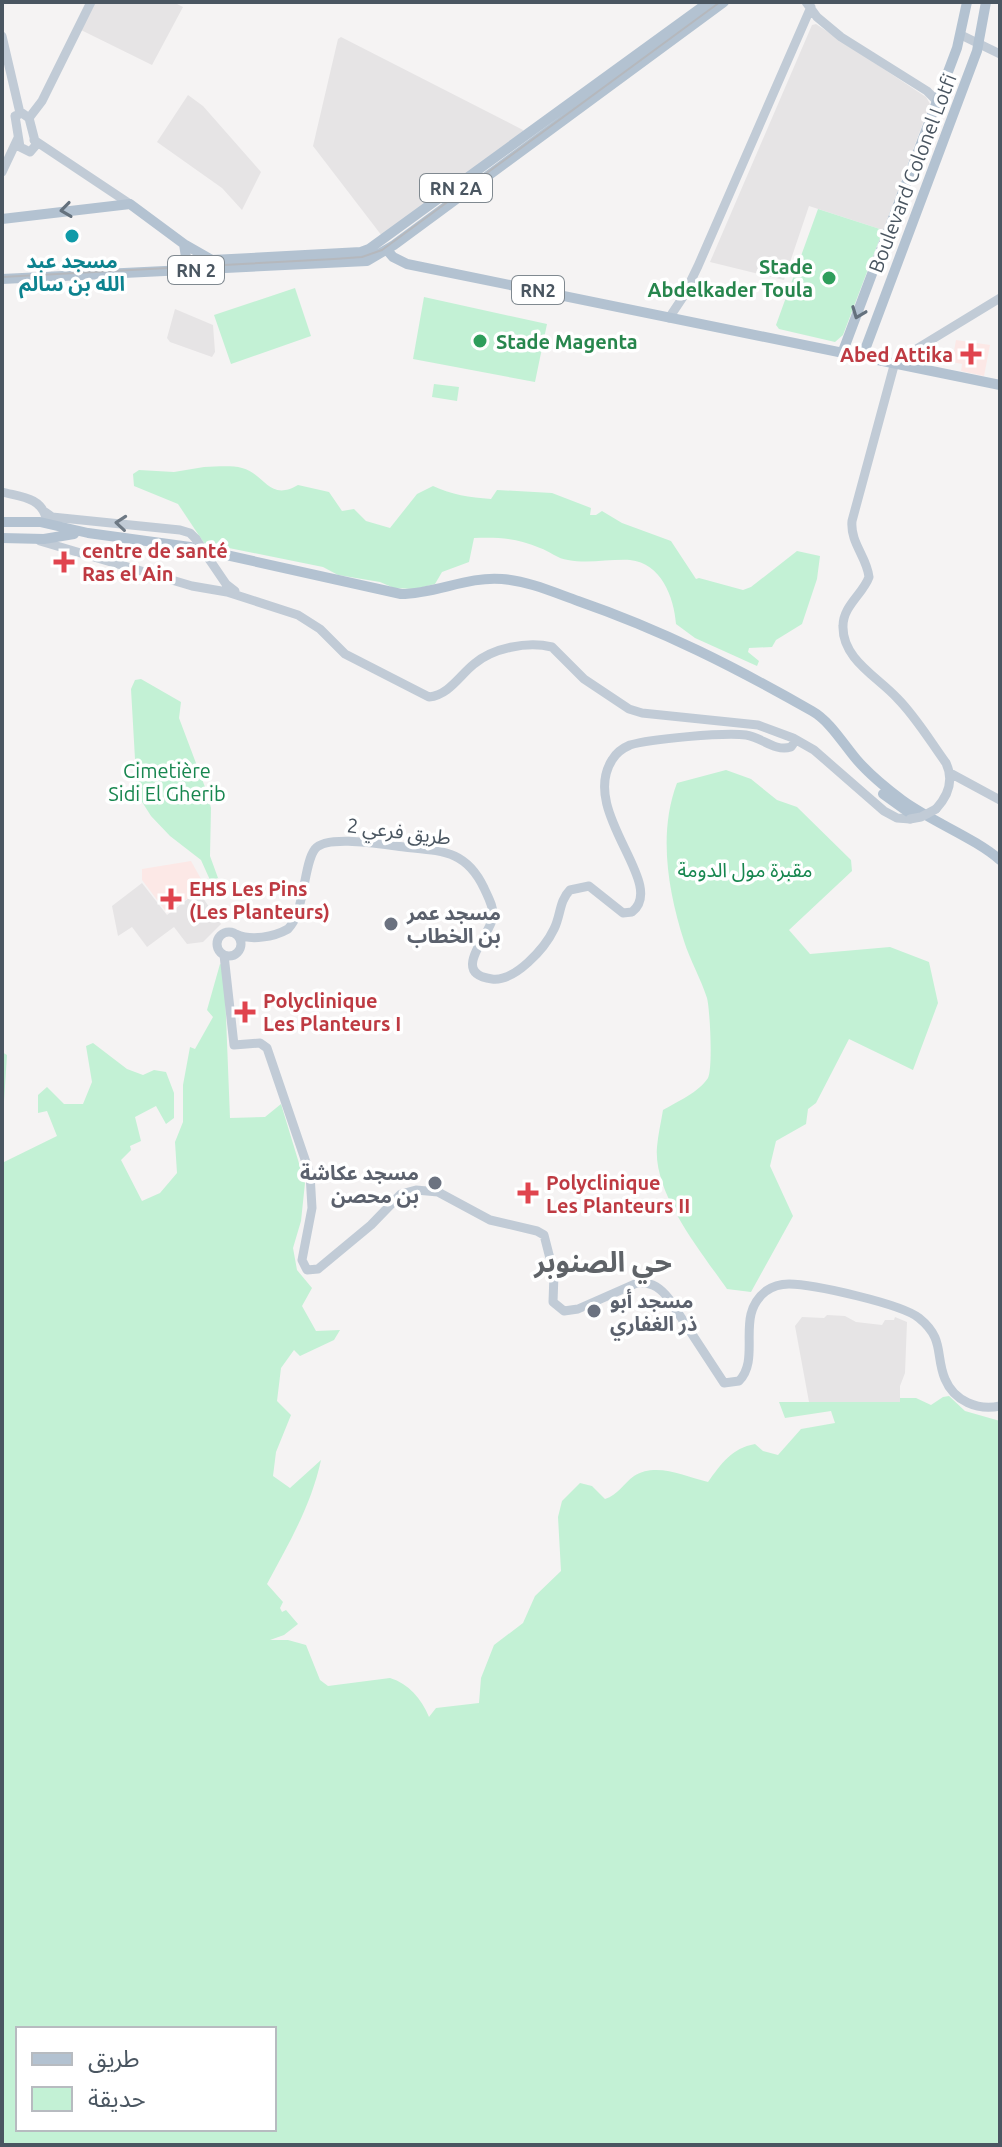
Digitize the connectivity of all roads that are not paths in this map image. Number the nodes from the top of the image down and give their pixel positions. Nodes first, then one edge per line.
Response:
1 (91, 2) edge
2 (709, 2) edge
3 (724, 2) edge
4 (967, 2) edge
5 (986, 2) edge
6 (810, 6) edge
7 (961, 35) junction
8 (2, 36) edge
9 (982, 47) junction
10 (1000, 54) edge
11 (938, 97) junction
12 (2, 116) edge
13 (25, 116) junction
14 (15, 124) junction
15 (925, 136) junction
16 (18, 138) junction
17 (34, 140) junction
18 (920, 148) junction
19 (940, 150) junction
20 (2, 172) edge
21 (130, 204) junction
22 (2, 219) edge
23 (184, 244) junction
24 (384, 246) junction
25 (367, 261) junction
26 (407, 264) junction
27 (183, 266) junction
28 (2, 279) edge
29 (683, 297) junction
30 (1000, 298) edge
31 (669, 318) junction
32 (684, 321) junction
33 (843, 351) junction
34 (863, 355) junction
35 (895, 362) junction
36 (1000, 385) edge
37 (2, 492) edge
38 (45, 512) junction
39 (82, 520) junction
40 (2, 522) edge
41 (47, 525) junction
42 (67, 529) junction
43 (88, 533) junction
44 (2, 538) edge
45 (30, 539) junction
46 (209, 559) junction
47 (201, 587) junction
48 (245, 597) junction
49 (796, 740) junction
50 (950, 773) junction
51 (1000, 800) edge
52 (1000, 862) edge
53 (236, 934) junction
54 (259, 937) junction
55 (232, 954) junction
56 (1000, 1406) edge

1 - 13 main road
2 - 24 main road, RN 2A
3 - 24 main road, RN 2A
4 - 7 main road, Boulevard Colonel Lotfi
5 - 9 main road, Boulevard Colonel Lotfi
6 - 11 main road
6 - 29 main road
7 - 9 main road
7 - 11 main road, Boulevard Colonel Lotfi
8 - 13 main road
9 - 10 main road
9 - 19 main road, Boulevard Colonel Lotfi
11 - 15 main road, Boulevard Colonel Lotfi
12 - 14 main road
13 - 14 main road
13 - 17 main road
14 - 16 main road
15 - 18 main road, Boulevard Colonel Lotfi
15 - 19 main road
16 - 17 main road
16 - 20 main road
17 - 21 main road
18 - 19 main road
18 -> 33 main road, Boulevard Colonel Lotfi
19 - 34 main road, Boulevard Colonel Lotfi
21 -> 22 main road
21 - 23 main road
23 - 24 main road, RN 2
23 - 27 main road
24 - 25 main road, RN 2
24 - 26 main road, RN2
25 - 26 main road
25 - 27 main road, RN 2
26 - 31 main road, RN2
27 - 28 main road, RN 2
29 - 31 main road
29 - 32 main road
30 - 35 main road
31 - 32 main road, RN2
32 - 33 main road, RN2
33 - 34 main road, RN2
34 - 35 main road, RN2
35 - 36 main road, RN2
35 - 50 main road
37 - 38 main road
38 - 39 main road
38 - 41 main road
39 - 42 main road
46 -> 39 main road, bridge
40 - 41 main road
41 - 42 main road
42 - 43 main road
43 - 45 main road
43 - 52 main road
44 - 45 main road
45 - 47 main road
46 - 47 main road
46 - 48 main road
47 - 48 main road
48 - 49 main road
49 - 50 main road, bridge
49 - 54 main road, طريق فرعي 2
50 - 51 main road
53 - 54 main road
53 - 55 main road
53 - 55 main road
54 - 55 main road, طريق فرعي 2
55 - 56 main road

